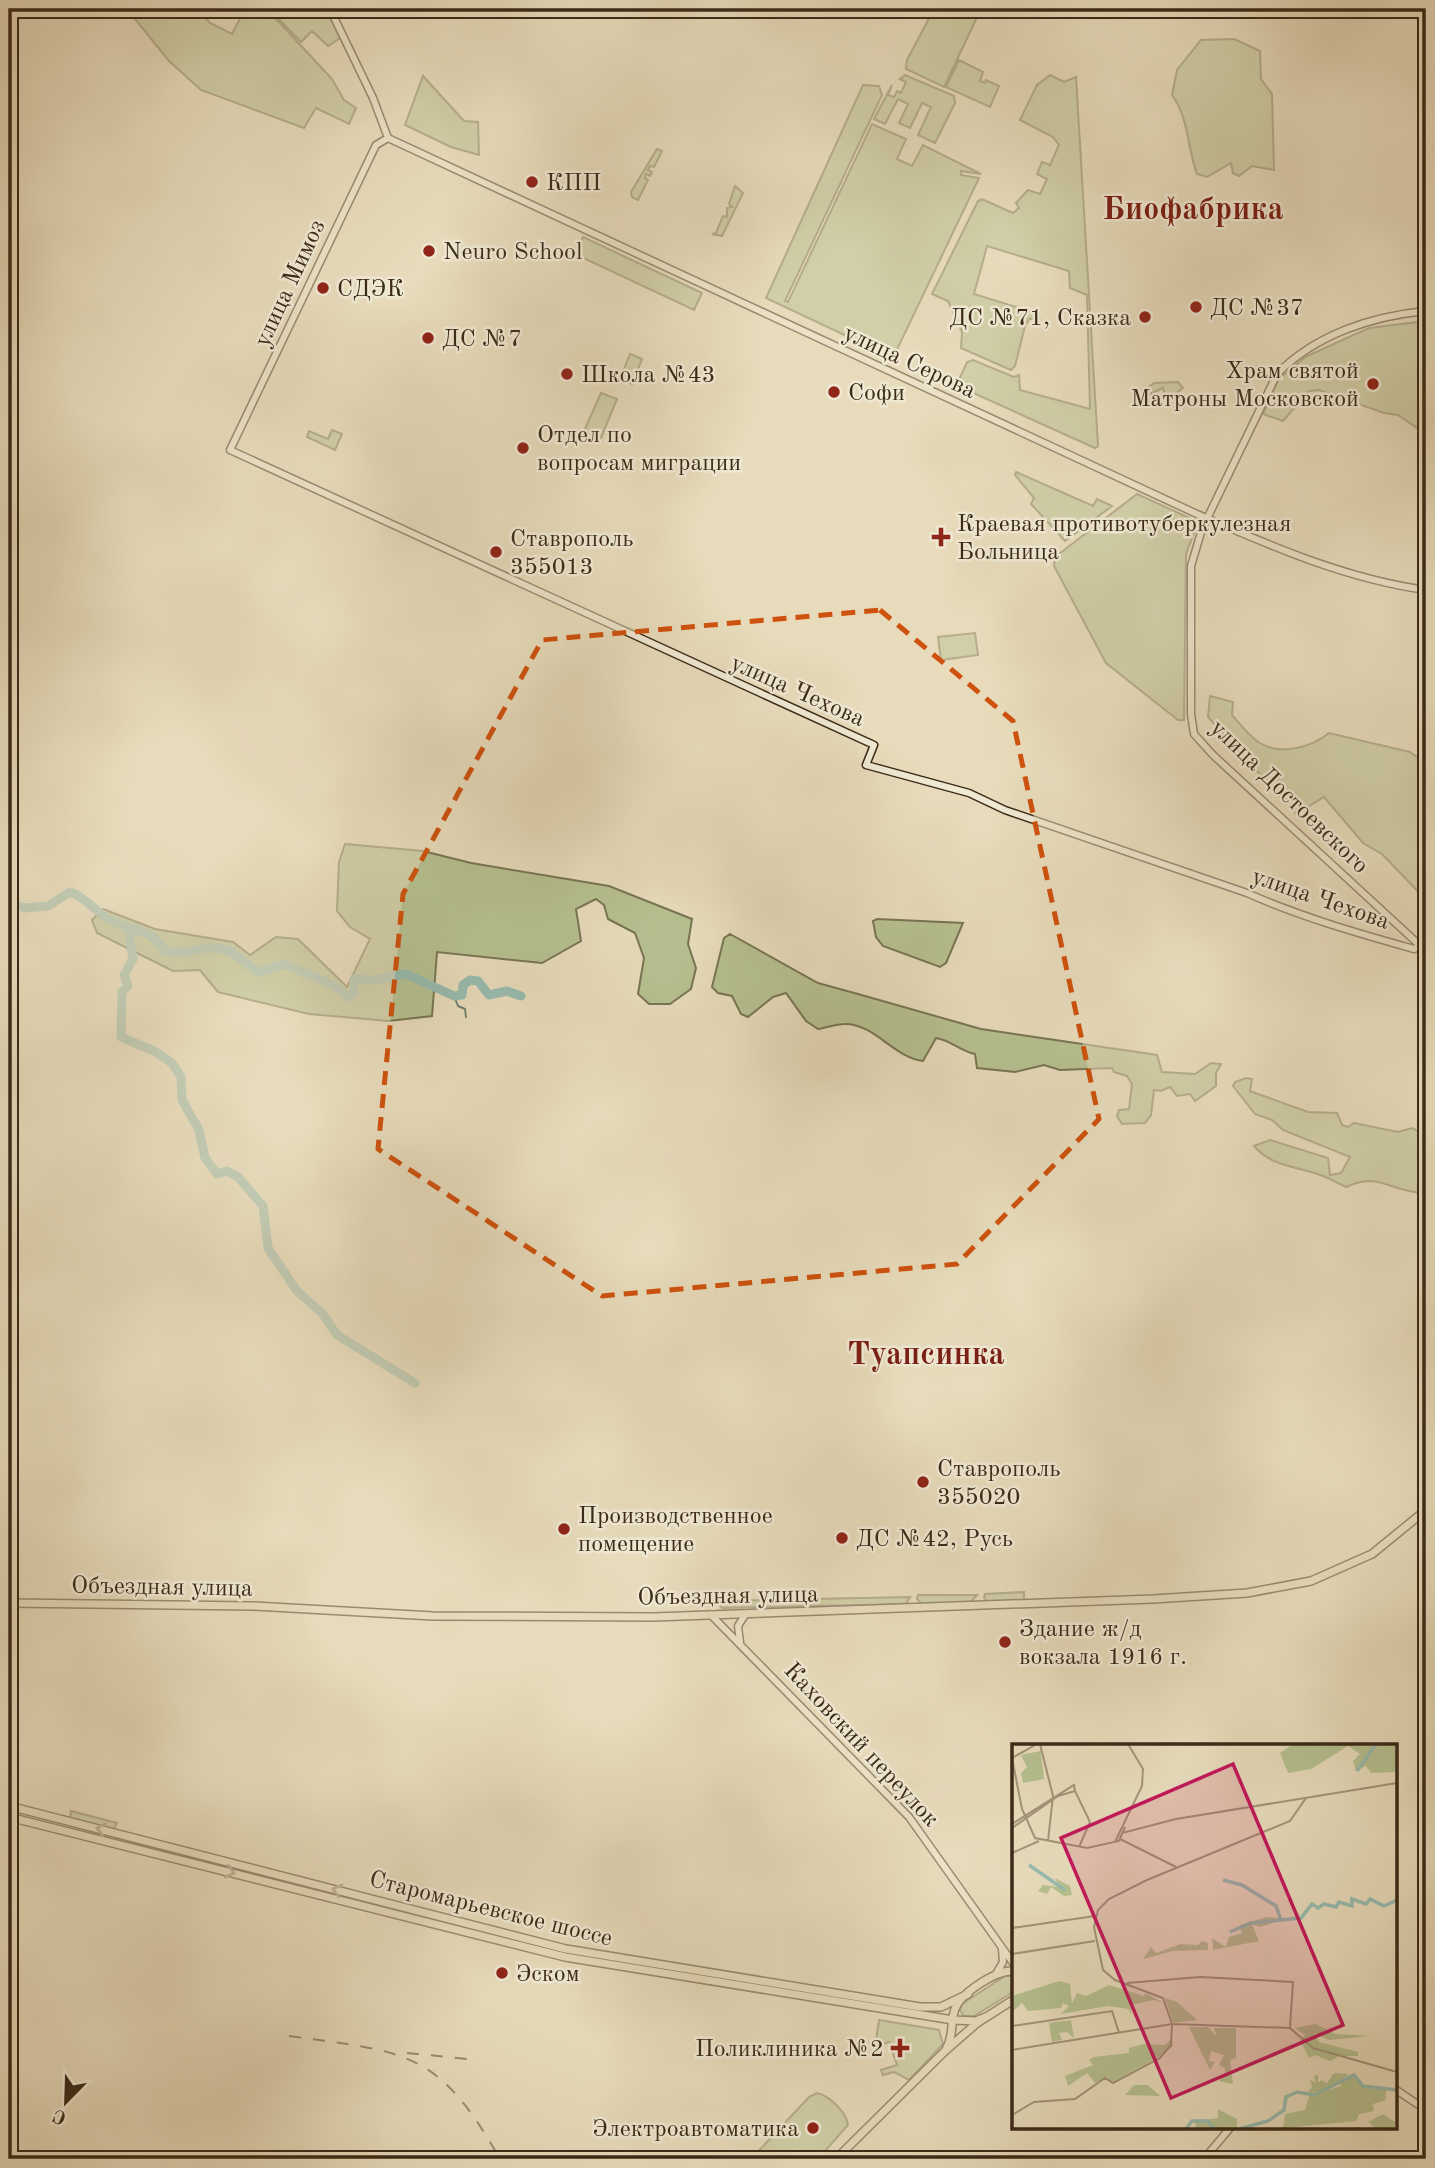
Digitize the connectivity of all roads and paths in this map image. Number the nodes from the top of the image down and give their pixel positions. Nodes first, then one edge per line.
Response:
1 (330, 9) edge
2 (388, 138) junction
3 (1426, 311) edge
4 (230, 450) joint
5 (1207, 518) junction
6 (1426, 590) edge
7 (1424, 948) edge
8 (1426, 1510) edge
9 (9, 1603) edge
10 (711, 1615) junction
11 (745, 1615) junction
12 (740, 1643) junction
13 (9, 1806) edge
14 (9, 1817) edge
15 (1000, 1944) junction
16 (1012, 1965) edge
17 (993, 1977) junction
18 (968, 1994) junction
19 (1012, 2002) edge
20 (959, 2003) junction
21 (988, 2016) junction
22 (941, 2019) junction
23 (953, 2020) junction
24 (970, 2021) junction
25 (952, 2034) junction
26 (945, 2051) junction
27 (1396, 2090) edge
28 (1426, 2110) edge
29 (1228, 2130) edge
30 (836, 2159) edge
31 (1204, 2159) edge

1 - 2 street
2 - 4 street, улица Мимоз
2 - 5 street, улица Серова
3 - 5 street, улица Достоевского
4 - 7 street, улица Чехова
5 - 6 street, улица Серова
5 - 7 street, улица Достоевского
8 - 11 main road, Объездная улица
9 - 10 main road, Объездная улица
10 - 11 main road, Объездная улица
10 - 12 street, Каховский переулок
11 - 12 street
12 - 15 street, Каховский переулок
18 -> 13 main road, Старомарьевское шоссе
14 -> 22 main road, Старомарьевское шоссе
15 - 16 street, Каховский переулок
15 - 17 street
16 - 17 main road
17 - 18 main road
18 - 20 main road
19 - 21 main road
20 - 23 main road
20 - 24 main road
21 - 24 main road, Старомарьевское шоссе
21 - 26 main road
22 - 23 main road, Старомарьевское шоссе
22 - 25 main road
23 - 24 main road, Старомарьевское шоссе
23 - 25 main road
25 - 26 main road
26 - 30 main road
27 - 28 street
29 - 31 street

